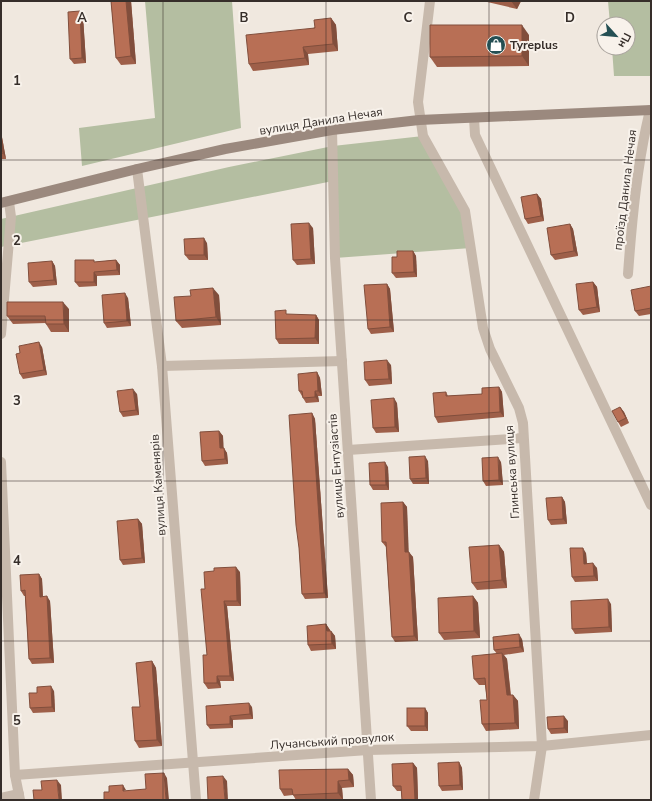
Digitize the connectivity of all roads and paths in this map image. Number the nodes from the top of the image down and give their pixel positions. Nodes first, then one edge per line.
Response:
1 (430, 1) edge
2 (650, 110) edge
3 (474, 118) junction
4 (419, 120) junction
5 (332, 130) junction
6 (137, 169) junction
7 (5, 203) edge
8 (628, 274) dead end
9 (1, 334) edge
10 (342, 361) junction
11 (162, 366) junction
12 (524, 438) junction
13 (348, 450) junction
14 (1, 462) edge
15 (651, 505) edge
16 (3, 552) edge
17 (651, 735) edge
18 (542, 746) junction
19 (368, 750) junction
20 (193, 764) junction
21 (15, 775) junction
22 (19, 797) edge
23 (1, 798) edge
24 (196, 800) edge
25 (371, 800) edge
26 (534, 800) edge

1 - 4 street, Глинська вулиця
2 - 3 main road, вулиця Данила Нечая
2 - 8 street, проїзд Данила Нечая
3 - 4 main road, вулиця Данила Нечая
3 - 15 street
4 - 5 main road, вулиця Данила Нечая
4 - 12 street, Глинська вулиця
5 - 6 main road, вулиця Данила Нечая
5 - 10 street, вулиця Ентузіастів
6 - 7 main road, вулиця Данила Нечая
6 - 11 street, вулиця Каменярів
7 - 9 street
10 - 11 street
10 - 13 street, вулиця Ентузіастів
11 - 20 street, вулиця Каменярів
12 - 13 street
12 - 18 street, Глинська вулиця
13 - 19 street, вулиця Ентузіастів
14 - 16 street
16 - 21 street
17 - 18 street, Лучанський провулок
18 - 19 street, Лучанський провулок
18 - 26 street, Глинська вулиця
19 - 20 street, Лучанський провулок
19 - 25 street, вулиця Ентузіастів
20 - 21 street, Лучанський провулок
20 - 24 street, вулиця Каменярів
21 - 22 street
22 - 23 street

